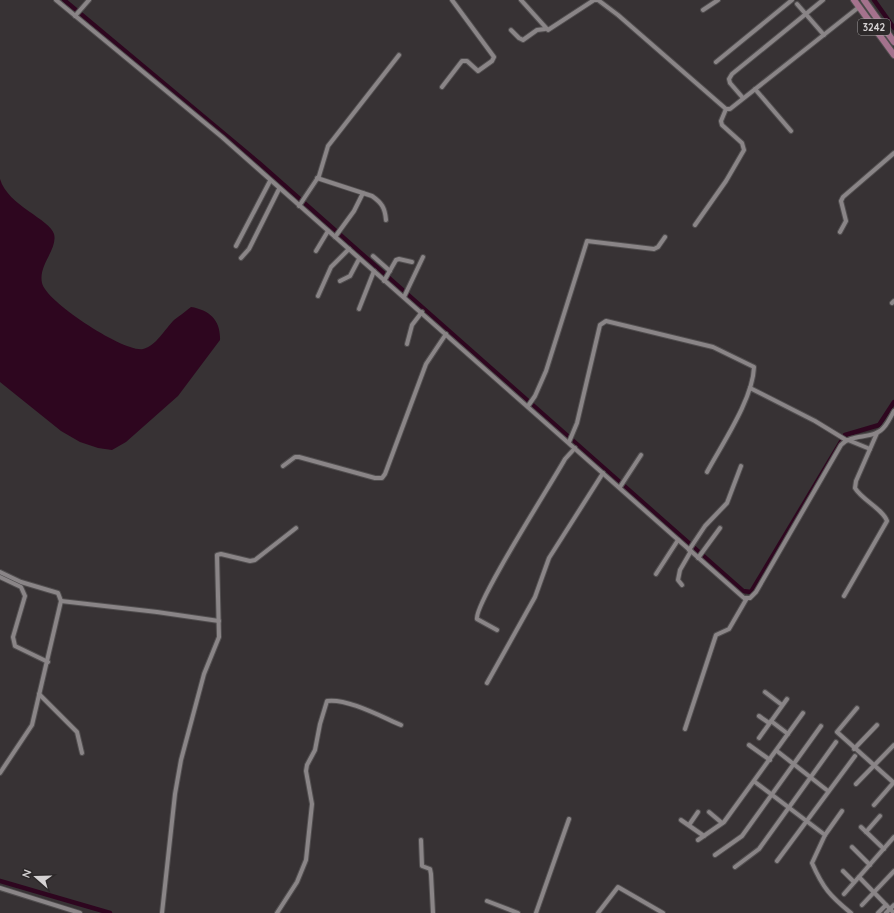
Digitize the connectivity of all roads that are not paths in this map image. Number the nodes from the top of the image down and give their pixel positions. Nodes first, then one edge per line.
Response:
1 (56, 0) edge
2 (89, 0) edge
3 (452, 0) edge
4 (521, 0) edge
5 (718, 0) edge
6 (792, 0) edge
7 (823, 0) edge
8 (854, 0) edge
9 (864, 0) edge
10 (797, 4) dead end
11 (859, 6) junction
12 (703, 10) dead end
13 (77, 13) junction
14 (806, 14) junction
15 (545, 29) junction
16 (511, 30) dead end
17 (824, 35) junction
18 (894, 42) edge
19 (399, 55) dead end
20 (894, 55) edge
21 (716, 62) dead end
22 (442, 87) dead end
23 (755, 89) junction
24 (743, 98) junction
25 (726, 109) junction
26 (791, 131) dead end
27 (894, 152) edge
28 (317, 178) junction
29 (270, 181) junction
30 (279, 189) junction
31 (363, 193) junction
32 (302, 203) junction
33 (386, 220) dead end
34 (695, 225) dead end
35 (328, 231) junction
36 (840, 232) dead end
37 (338, 234) junction
38 (665, 237) dead end
39 (236, 246) dead end
40 (349, 250) junction
41 (316, 251) dead end
42 (373, 256) dead end
43 (423, 257) dead end
44 (241, 258) dead end
45 (359, 259) junction
46 (412, 262) dead end
47 (374, 271) junction
48 (390, 271) junction
49 (384, 280) junction
50 (340, 281) dead end
51 (318, 296) dead end
52 (404, 297) junction
53 (359, 309) dead end
54 (422, 312) junction
55 (446, 334) junction
56 (406, 344) dead end
57 (750, 388) junction
58 (529, 404) junction
59 (894, 411) edge
60 (877, 433) junction
61 (844, 439) junction
62 (570, 441) junction
63 (575, 448) junction
64 (870, 449) junction
65 (641, 455) dead end
66 (283, 466) dead end
67 (741, 466) dead end
68 (707, 472) dead end
69 (603, 473) junction
70 (621, 486) junction
71 (296, 528) dead end
72 (720, 528) dead end
73 (678, 540) junction
74 (691, 548) junction
75 (698, 558) junction
76 (0, 572) edge
77 (656, 574) dead end
78 (0, 577) edge
79 (682, 585) dead end
80 (844, 596) dead end
81 (747, 598) junction
82 (61, 601) junction
83 (219, 621) junction
84 (497, 630) dead end
85 (48, 662) junction
86 (486, 683) dead end
87 (765, 692) dead end
88 (39, 694) junction
89 (787, 699) dead end
90 (782, 706) junction
91 (857, 708) dead end
92 (803, 713) dead end
93 (759, 716) dead end
94 (770, 722) junction
95 (401, 725) dead end
96 (877, 725) dead end
97 (821, 726) dead end
98 (685, 729) dead end
99 (788, 734) junction
100 (759, 738) dead end
101 (836, 742) dead end
102 (749, 744) dead end
103 (894, 745) edge
104 (854, 749) junction
105 (777, 751) junction
106 (82, 753) dead end
107 (855, 756) dead end
108 (770, 760) junction
109 (794, 764) junction
110 (874, 766) junction
111 (0, 773) edge
112 (810, 777) junction
113 (755, 782) junction
114 (894, 783) edge
115 (856, 784) dead end
116 (828, 791) junction
117 (772, 795) junction
118 (874, 805) dead end
119 (789, 808) junction
120 (842, 811) dead end
121 (698, 812) dead end
122 (710, 812) dead end
123 (880, 816) dead end
124 (569, 819) dead end
125 (681, 820) dead end
126 (806, 821) junction
127 (722, 823) junction
128 (689, 825) junction
129 (860, 827) dead end
130 (866, 832) junction
131 (825, 835) junction
132 (704, 836) junction
133 (894, 837) edge
134 (421, 840) dead end
135 (698, 840) dead end
136 (852, 847) dead end
137 (884, 849) junction
138 (715, 855) dead end
139 (777, 861) dead end
140 (870, 865) junction
141 (735, 867) dead end
142 (843, 871) dead end
143 (894, 871) edge
144 (859, 877) junction
145 (854, 882) junction
146 (1, 890) edge
147 (874, 893) junction
148 (844, 894) dead end
149 (487, 901) dead end
150 (862, 905) dead end
151 (886, 905) junction
152 (894, 905) edge
153 (892, 911) edge
154 (80, 913) edge
155 (162, 913) edge
156 (277, 913) edge
157 (433, 913) edge
158 (518, 913) edge
159 (536, 913) edge
160 (598, 913) edge
161 (663, 913) edge
162 (851, 913) edge
163 (878, 913) edge
164 (886, 913) edge

1 - 13 street
2 - 13 street
3 - 22 street
4 - 15 street
5 - 12 street
6 - 21 street
7 - 14 street
8 - 11 main road, 3242
9 - 18 main road, 3242
10 - 14 street
11 - 17 street
11 - 20 main road, 3242
13 - 29 street
14 - 17 street
14 - 24 street
15 - 16 street
15 - 25 street
17 - 23 street
19 - 28 street
23 - 24 street
23 - 26 street
24 - 25 street
25 - 34 street
27 - 36 street
28 - 31 street
28 - 32 street
29 - 30 street
29 - 39 street
30 - 32 street
30 - 44 street
31 - 33 street
31 - 37 street
32 - 35 street
35 - 37 street
35 - 41 street
37 - 40 street
38 - 58 street
40 - 45 street
40 - 51 street
42 - 48 street
43 - 52 street
45 - 47 street
45 - 50 street
46 - 48 street
47 - 49 street
47 - 53 street
48 - 49 street
49 - 52 street
52 - 54 street
54 - 55 street
54 - 56 street
55 - 58 street
55 - 66 street
57 - 61 street
57 - 62 street
57 - 68 street
58 - 62 street
59 - 60 street
60 - 61 street
60 - 64 street
61 - 64 street
61 - 81 street
62 - 63 street
63 - 69 street
63 - 84 street
64 - 80 street
65 - 70 street
67 - 74 street
69 - 70 street
69 - 86 street
70 - 73 street
71 - 83 street
72 - 75 street
73 - 74 street
73 - 77 street
74 - 75 street
74 - 79 street
75 - 81 street
76 - 82 street
78 - 85 street
81 - 98 street
82 - 83 street
82 - 85 street
83 - 155 street
85 - 88 street
87 - 90 street
88 - 106 street
88 - 111 street
89 - 90 street
90 - 94 street
91 - 104 street
92 - 99 street
93 - 94 street
94 - 99 street
94 - 100 street
95 - 156 street
96 - 104 street
97 - 109 street
99 - 105 street
101 - 112 street
102 - 108 street
103 - 110 street
104 - 110 street
105 - 108 street
105 - 109 street
107 - 116 street
108 - 113 street
109 - 112 street
109 - 117 street
110 - 114 street
110 - 115 street
112 - 116 street
112 - 119 street
113 - 117 street
113 - 127 street
114 - 118 street
116 - 126 street
117 - 119 street
117 - 138 street
119 - 126 street
119 - 141 street
120 - 131 street
121 - 128 street
122 - 127 street
123 - 130 street
124 - 159 street
125 - 128 street
126 - 131 street
126 - 139 street
127 - 132 street
128 - 132 street
129 - 130 street
130 - 137 street
131 - 162 street
132 - 135 street
133 - 137 street
134 - 157 street
136 - 140 street
137 - 140 street
140 - 144 street
142 - 145 street
143 - 147 street
144 - 145 street
144 - 147 street
145 - 148 street
146 - 154 street
147 - 150 street
147 - 151 street
149 - 158 street
151 - 153 street
151 - 163 street
152 - 153 street
153 - 164 street
160 - 161 street

